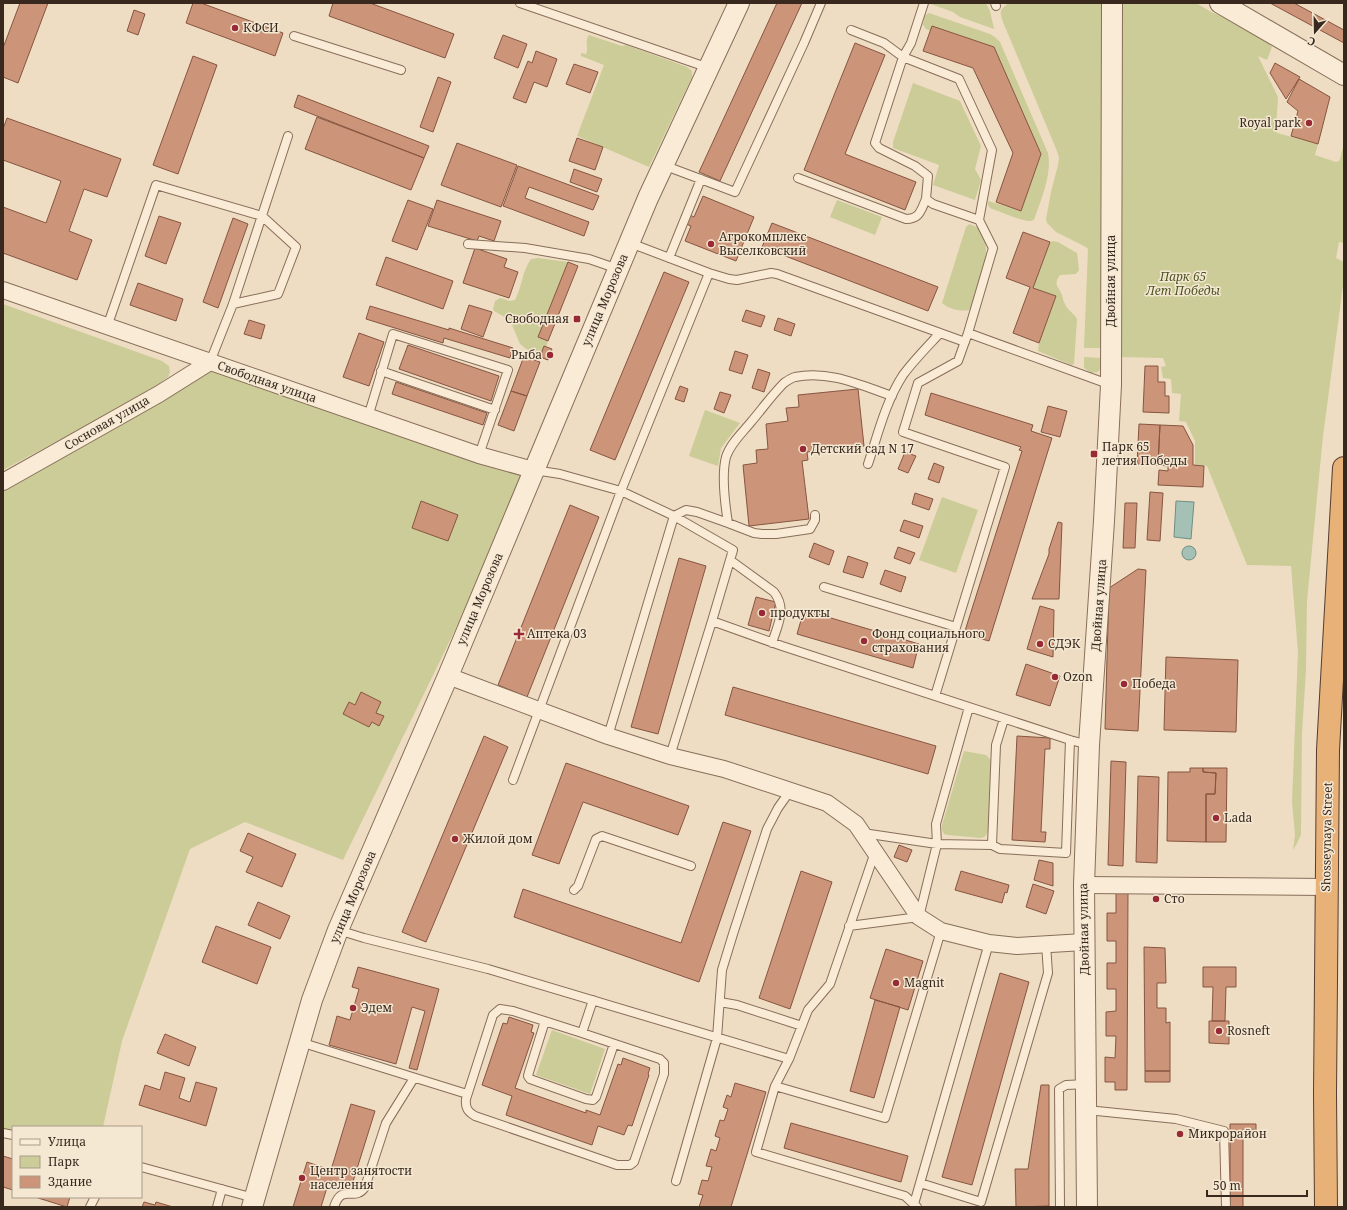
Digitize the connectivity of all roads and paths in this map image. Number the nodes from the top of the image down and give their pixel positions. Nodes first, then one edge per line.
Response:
1 (520, 3) edge
2 (739, 3) edge
3 (821, 3) edge
4 (924, 3) edge
5 (1112, 3) edge
6 (1224, 4) edge
7 (851, 30) dead end
8 (294, 36) dead end
9 (903, 58) junction
10 (710, 68) junction
11 (401, 70) dead end
12 (1344, 75) edge
13 (288, 136) dead end
14 (664, 165) junction
15 (798, 178) dead end
16 (701, 179) junction
17 (926, 199) junction
18 (262, 216) junction
19 (979, 220) junction
20 (630, 243) junction
21 (468, 244) dead end
22 (669, 258) junction
23 (618, 270) junction
24 (709, 273) junction
25 (3, 290) edge
26 (233, 304) junction
27 (107, 327) junction
28 (940, 333) junction
29 (968, 333) junction
30 (965, 342) junction
31 (210, 362) junction
32 (381, 371) junction
33 (1111, 385) junction
34 (892, 396) junction
35 (495, 410) junction
36 (368, 417) junction
37 (479, 455) junction
38 (868, 464) dead end
39 (1344, 468) edge
40 (533, 470) junction
41 (3, 482) edge
42 (621, 491) junction
43 (815, 515) dead end
44 (674, 516) junction
45 (728, 523) junction
46 (730, 560) junction
47 (824, 587) dead end
48 (712, 621) junction
49 (956, 627) junction
50 (772, 643) junction
51 (448, 676) junction
52 (935, 696) junction
53 (969, 707) junction
54 (539, 710) junction
55 (1004, 719) junction
56 (608, 736) junction
57 (1070, 740) junction
58 (1089, 745) junction
59 (670, 756) junction
60 (513, 780) dead end
61 (790, 791) junction
62 (862, 833) junction
63 (937, 844) junction
64 (992, 845) junction
65 (875, 852) junction
66 (691, 866) dead end
67 (1084, 885) junction
68 (1326, 887) junction
69 (574, 890) dead end
70 (920, 917) junction
71 (849, 926) junction
72 (338, 930) junction
73 (941, 931) junction
74 (1084, 942) junction
75 (989, 943) junction
76 (1046, 944) junction
77 (593, 1000) junction
78 (720, 1002) junction
79 (545, 1021) junction
80 (802, 1026) junction
81 (582, 1033) junction
82 (717, 1038) junction
83 (300, 1042) junction
84 (614, 1044) junction
85 (789, 1059) junction
86 (414, 1078) junction
87 (1087, 1084) junction
88 (775, 1086) junction
89 (467, 1094) junction
90 (1087, 1110) junction
91 (142, 1167) edge
92 (676, 1181) dead end
93 (920, 1183) junction
94 (222, 1189) junction
95 (94, 1198) edge
96 (253, 1203) edge
97 (916, 1205) edge
98 (90, 1207) edge
99 (217, 1207) edge
100 (334, 1207) edge
101 (1060, 1207) edge
102 (1087, 1207) edge
103 (1226, 1207) edge
104 (1326, 1207) edge

1 - 10 lane
2 - 10 street, улица Морозова
3 - 16 lane
4 - 9 lane
5 - 33 street, Двойная улица
6 - 12 street
7 - 9 lane
8 - 11 lane
9 - 17 lane
9 - 19 lane
10 - 14 street, улица Морозова
13 - 18 lane
14 - 16 lane
14 - 20 street, улица Морозова
15 - 17 lane
16 - 22 lane
17 - 19 lane
18 - 26 lane
18 - 26 lane
18 - 27 lane
19 - 29 lane
20 - 22 lane
20 - 23 street, улица Морозова
21 - 23 lane
22 - 24 lane
23 - 40 street, улица Морозова
24 - 28 lane
24 - 42 lane
25 - 27 street, Свободная улица
26 - 31 lane
27 - 31 street, Свободная улица
28 - 30 lane
28 - 34 lane
29 - 30 lane
29 - 33 lane
30 - 49 lane
31 - 36 street, Свободная улица
31 - 41 street, Сосновая улица
32 - 35 lane
32 - 35 lane
32 - 36 lane
33 - 58 street, Двойная улица
34 - 38 lane
34 - 45 lane
35 - 37 lane
36 - 37 street, Свободная улица
37 - 40 street, Свободная улица
39 - 68 highway, Shosseynaya Street
40 - 42 lane
40 - 51 street, улица Морозова
42 - 44 lane
42 - 54 lane
43 - 45 lane
44 - 45 lane
44 - 46 lane
44 - 56 lane
46 - 48 lane
46 - 50 lane
47 - 49 lane
48 - 50 lane
48 - 59 lane
49 - 52 lane
50 - 52 lane
51 - 54 street
51 - 72 street, улица Морозова
52 - 53 lane
53 - 55 lane
53 - 63 lane
54 - 56 street
54 - 60 lane
55 - 57 lane
55 - 64 lane
56 - 59 street
57 - 58 lane
57 - 64 lane
58 - 67 street, Двойная улица
59 - 61 street
61 - 62 street
61 - 78 lane
62 - 63 lane
62 - 65 street
63 - 64 lane
63 - 70 lane
65 - 70 street
65 - 71 lane
66 - 69 lane
67 - 68 street
67 - 74 street, Двойная улица
68 - 104 highway, Shosseynaya Street
70 - 71 lane
70 - 73 street
71 - 80 lane
72 - 77 lane
72 - 83 street, улица Морозова
73 - 75 street
73 - 88 lane
74 - 76 street
74 - 87 street, Двойная улица
75 - 76 street
75 - 93 lane
76 - 93 lane
77 - 81 lane
77 - 82 lane
78 - 80 lane
78 - 82 lane
79 - 81 lane
79 - 84 lane
79 - 89 lane
80 - 85 lane
81 - 84 lane
82 - 85 lane
82 - 92 lane
83 - 86 lane
83 - 96 street, улица Морозова
84 - 89 lane
85 - 88 lane
86 - 89 lane
86 - 100 lane
87 - 90 street, Двойная улица
87 - 101 lane
88 - 97 lane
90 - 102 street, Двойная улица
90 - 103 lane
91 - 94 lane
93 - 97 lane
94 - 96 lane
94 - 99 lane
95 - 98 lane

